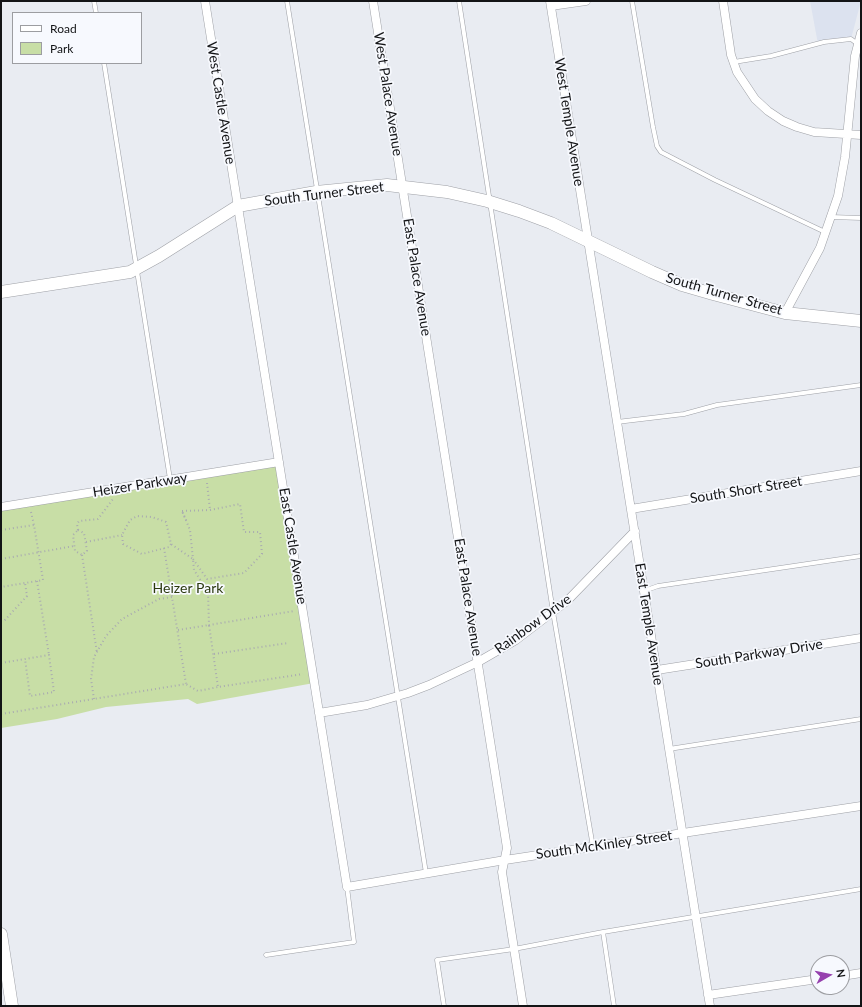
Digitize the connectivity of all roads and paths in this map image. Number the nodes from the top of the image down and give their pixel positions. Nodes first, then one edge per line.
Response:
1 (94, 1) edge
2 (204, 1) edge
3 (287, 1) edge
4 (374, 1) edge
5 (459, 1) edge
6 (586, 1) edge
7 (632, 1) edge
8 (723, 1) edge
9 (550, 4) edge
10 (96, 12) edge
11 (861, 33) edge
12 (859, 45) edge
13 (734, 62) junction
14 (104, 64) edge
15 (847, 134) junction
16 (861, 134) edge
17 (403, 187) junction
18 (316, 192) junction
19 (490, 202) junction
20 (238, 206) junction
21 (831, 217) junction
22 (861, 218) edge
23 (826, 232) junction
24 (588, 242) junction
25 (136, 270) junction
26 (1, 292) edge
27 (785, 313) junction
28 (861, 321) edge
29 (861, 385) edge
30 (617, 422) junction
31 (279, 462) junction
32 (861, 471) edge
33 (206, 474) junction
34 (170, 480) junction
35 (113, 499) dead end
36 (1, 507) edge
37 (631, 509) junction
38 (210, 510) junction
39 (182, 511) junction
40 (32, 512) dead end
41 (187, 522) dead end
42 (34, 525) junction
43 (1, 530) edge
44 (78, 530) junction
45 (635, 531) junction
46 (122, 535) junction
47 (86, 542) junction
48 (171, 544) junction
49 (74, 546) junction
50 (164, 548) junction
51 (38, 552) junction
52 (82, 555) junction
53 (861, 556) edge
54 (1, 559) edge
55 (193, 559) junction
56 (37, 581) junction
57 (25, 583) junction
58 (1, 587) edge
59 (644, 591) junction
60 (172, 597) junction
61 (303, 610) junction
62 (553, 612) junction
63 (1, 621) edge
64 (209, 625) junction
65 (178, 630) junction
66 (861, 638) edge
67 (288, 643) dead end
68 (97, 653) junction
69 (213, 654) junction
70 (49, 655) junction
71 (25, 659) junction
72 (478, 662) junction
73 (1, 663) edge
74 (657, 670) junction
75 (313, 672) junction
76 (186, 684) junction
77 (218, 687) junction
78 (397, 696) junction
79 (94, 699) junction
80 (319, 713) junction
81 (1, 714) edge
82 (861, 719) edge
83 (669, 749) junction
84 (861, 806) edge
85 (682, 834) junction
86 (593, 847) junction
87 (505, 860) junction
88 (426, 873) junction
89 (347, 887) junction
90 (861, 889) edge
91 (696, 916) junction
92 (603, 932) junction
93 (1, 934) edge
94 (514, 949) junction
95 (266, 955) dead end
96 (861, 973) edge
97 (850, 975) edge
98 (810, 980) edge
99 (708, 995) junction
100 (12, 1006) edge
101 (444, 1006) edge
102 (523, 1006) edge
103 (614, 1006) edge
104 (710, 1006) edge

1 - 10 lane
2 - 20 street, West Castle Avenue
3 - 18 lane
4 - 17 street, West Palace Avenue
5 - 19 lane
6 - 9 street
7 - 23 lane
8 - 13 street
9 - 24 street, West Temple Avenue
11 - 12 street
12 - 13 lane
12 - 15 street
13 - 15 street
14 - 25 lane
15 - 16 street
15 - 21 street
17 - 18 main road, South Turner Street
17 - 19 main road, South Turner Street
17 - 72 street, East Palace Avenue
18 - 20 main road, South Turner Street
18 - 78 lane
19 - 24 main road, South Turner Street
19 - 62 lane
20 - 25 main road, South Turner Street
20 - 31 street, East Castle Avenue
21 - 22 lane
21 - 23 street
23 - 27 street
24 - 27 main road, South Turner Street
24 - 30 street, East Temple Avenue
25 - 26 main road, South Turner Street
25 - 34 lane
27 - 28 main road, South Turner Street
29 - 30 lane
30 - 37 street, East Temple Avenue
31 - 33 street, Heizer Parkway
31 - 61 street, East Castle Avenue
32 - 37 street, South Short Street
33 - 34 street, Heizer Parkway
33 - 38 path
34 - 36 street, Heizer Parkway
35 - 44 path
37 - 45 street, East Temple Avenue
38 - 39 path
38 - 55 path
39 - 41 path
39 - 55 path
40 - 42 path
42 - 43 path
42 - 51 path
44 - 47 path
44 - 49 path
45 - 59 street, East Temple Avenue
45 - 62 street, Rainbow Drive
46 - 47 path
46 - 48 path
46 - 50 path
47 - 52 path
48 - 50 path
48 - 55 path
49 - 51 path
49 - 52 path
50 - 60 path
51 - 54 path
51 - 56 path
52 - 68 path
53 - 59 lane
55 - 64 path
56 - 57 path
56 - 70 path
57 - 58 path
57 - 63 path
59 - 74 street, East Temple Avenue
60 - 65 path
60 - 68 path
61 - 64 path
61 - 75 street, East Castle Avenue
62 - 72 street, Rainbow Drive
62 - 86 lane
64 - 65 path
64 - 69 path
65 - 76 path
66 - 74 street, South Parkway Drive
67 - 69 path
68 - 79 path
69 - 77 path
70 - 71 path
70 - 71 path
71 - 73 path
72 - 78 street, Rainbow Drive
72 - 87 street, East Palace Avenue
74 - 83 street, East Temple Avenue
75 - 77 path
75 - 80 street, East Castle Avenue
76 - 77 path
76 - 79 path
78 - 80 street, Rainbow Drive
78 - 88 lane
79 - 81 path
80 - 89 street, East Castle Avenue
82 - 83 lane
83 - 85 street, East Temple Avenue
84 - 85 street, South McKinley Street
85 - 86 street, South McKinley Street
85 - 91 street, East Temple Avenue
86 - 87 street, South McKinley Street
87 - 88 street, South McKinley Street
87 - 94 street, East Palace Avenue
88 - 89 street, South McKinley Street
89 - 95 lane
90 - 91 lane
91 - 92 lane
91 - 99 street, East Temple Avenue
92 - 94 lane
92 - 103 lane
93 - 100 main road
94 - 101 lane
94 - 102 street, East Palace Avenue
96 - 97 street
98 - 99 street
99 - 104 street, East Temple Avenue

